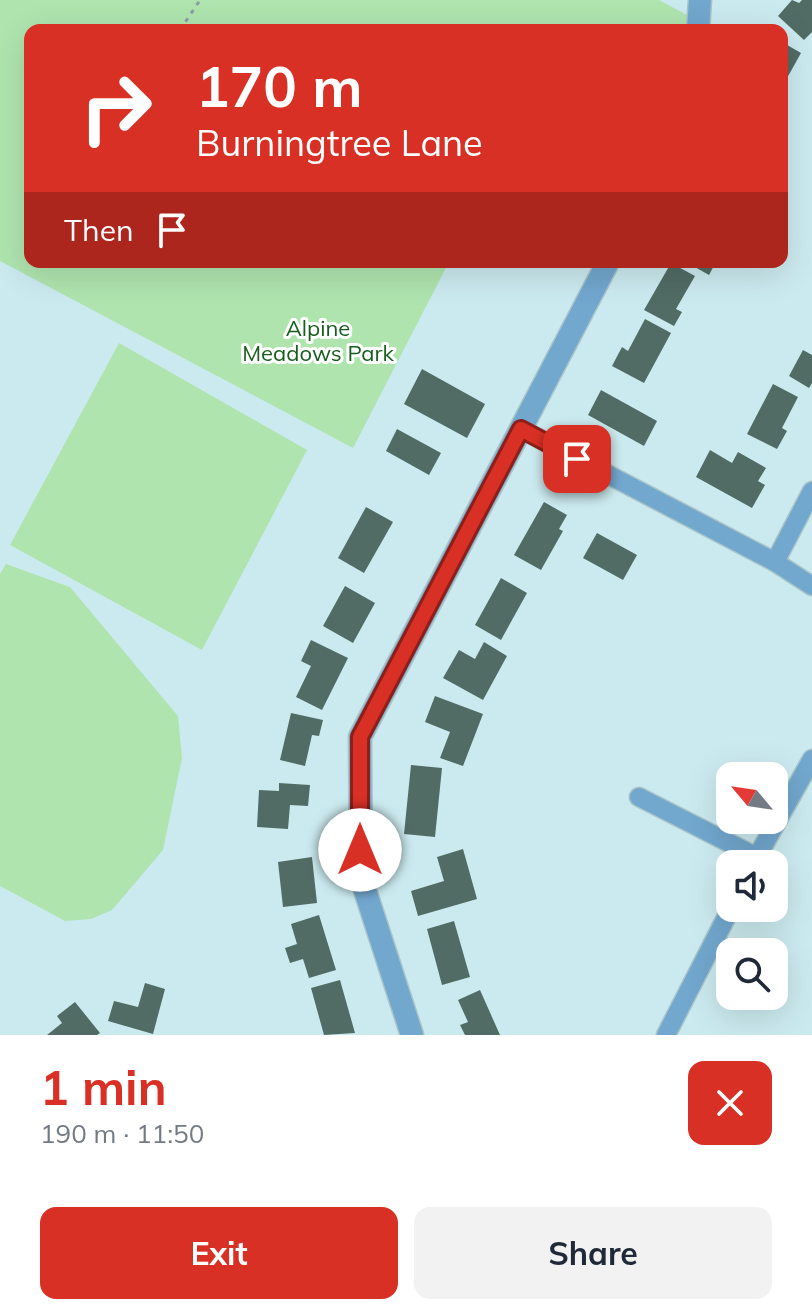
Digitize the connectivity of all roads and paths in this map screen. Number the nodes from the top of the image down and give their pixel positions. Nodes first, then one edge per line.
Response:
1 (200, 0) edge
2 (700, 0) edge
3 (184, 24) edge
4 (698, 24) edge
5 (605, 268) edge
6 (521, 429) junction
7 (812, 491) edge
8 (775, 562) junction
9 (812, 586) edge
10 (812, 759) edge
11 (639, 797) dead end
12 (737, 850) edge
13 (761, 850) edge
14 (724, 922) edge
15 (412, 1035) edge
16 (666, 1035) edge

1 - 3 path
2 - 4 street
5 - 6 street
6 - 8 street
6 - 15 street
7 - 8 street
8 - 9 street
10 - 13 street
11 - 12 street
14 - 16 street

